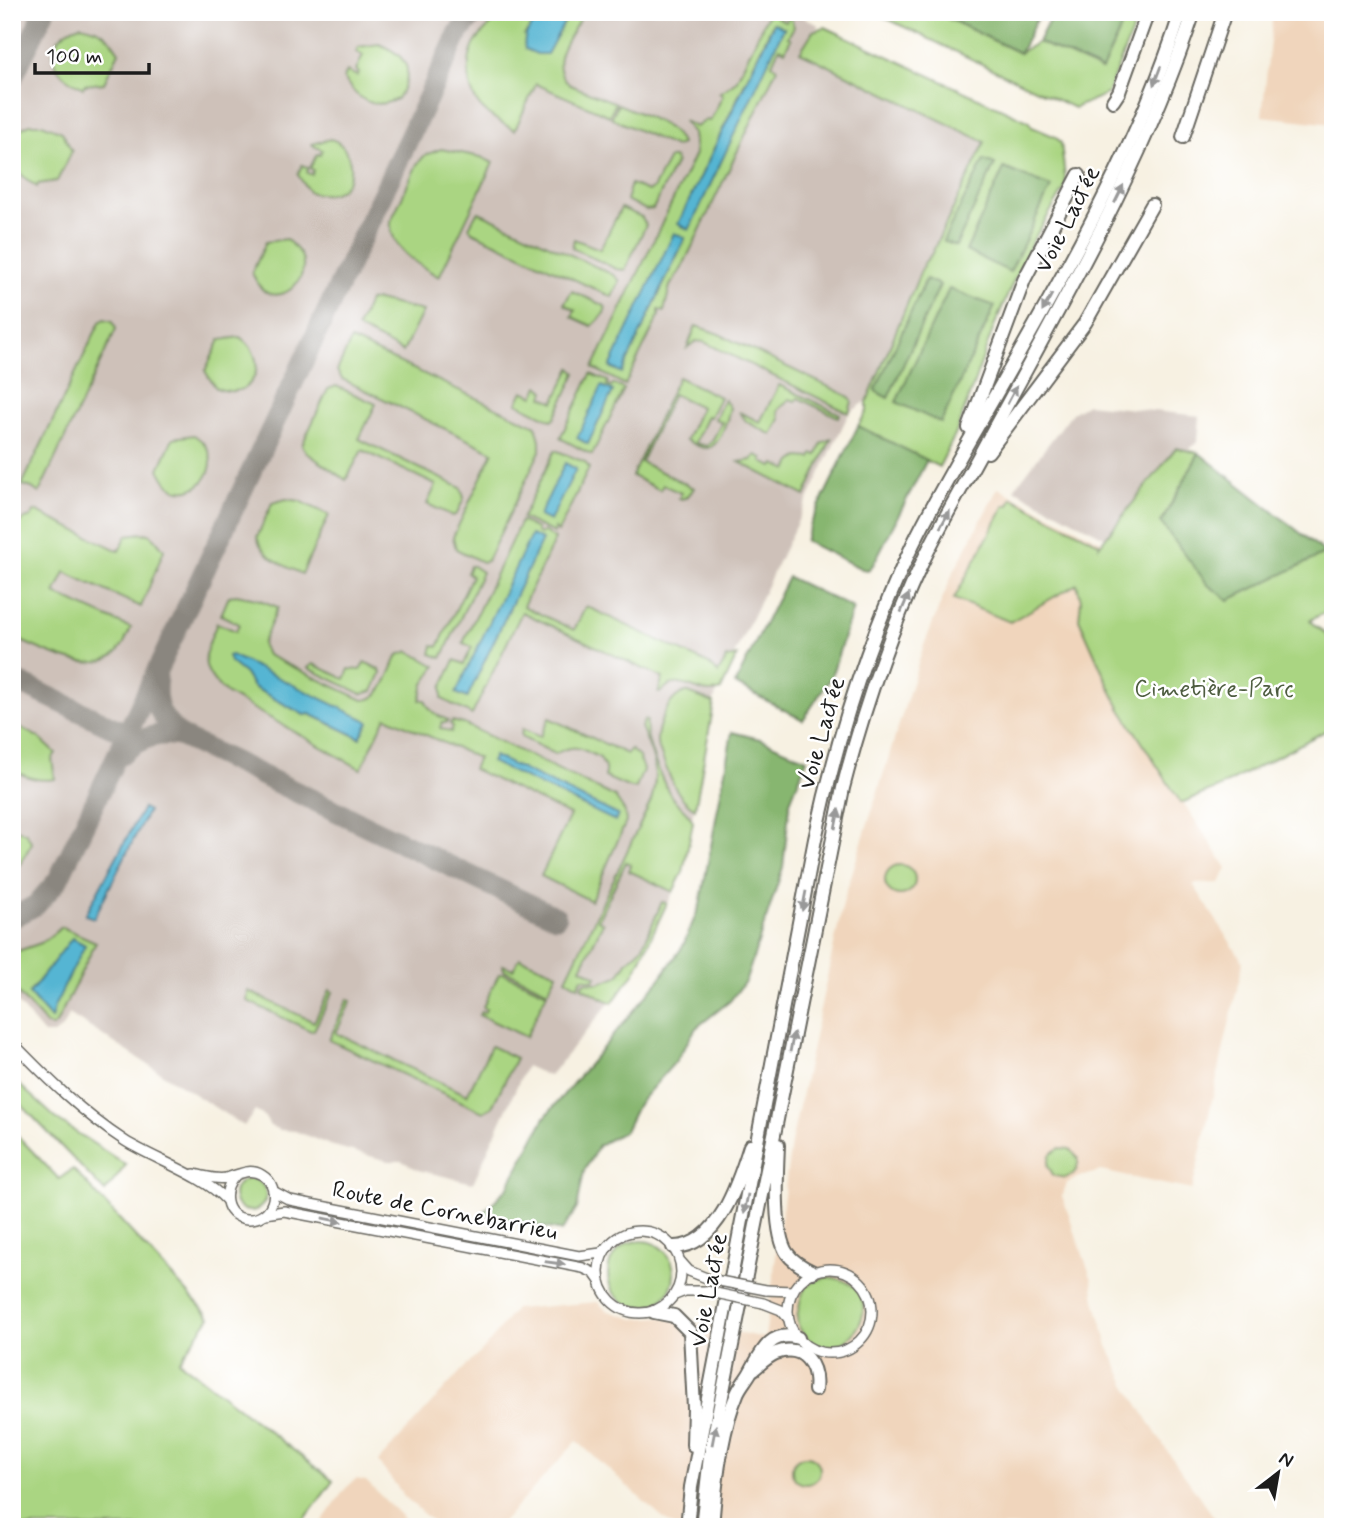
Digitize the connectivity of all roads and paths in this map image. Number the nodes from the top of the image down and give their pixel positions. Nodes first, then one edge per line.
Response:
1 (1148, 12) edge
2 (1181, 12) edge
3 (1194, 12) edge
4 (1225, 12) edge
5 (1113, 101) dead end
6 (1184, 137) dead end
7 (1079, 176) dead end
8 (1152, 205) dead end
9 (968, 477) junction
10 (942, 489) junction
11 (12, 1042) edge
12 (768, 1089) junction
13 (779, 1109) junction
14 (176, 1169) junction
15 (236, 1175) junction
16 (273, 1191) junction
17 (226, 1200) junction
18 (265, 1214) junction
19 (609, 1246) junction
20 (673, 1247) junction
21 (680, 1261) junction
22 (813, 1272) junction
23 (599, 1280) junction
24 (793, 1290) junction
25 (675, 1296) junction
26 (654, 1312) junction
27 (789, 1320) junction
28 (798, 1338) junction
29 (751, 1372) junction
30 (815, 1390) dead end
31 (697, 1460) junction
32 (687, 1527) edge
33 (702, 1527) edge
34 (712, 1527) edge

1 - 5 highway
2 -> 10 highway, Voie Lactée
9 -> 3 highway, Voie Lactée
4 - 6 highway
7 - 10 highway
8 - 9 highway
13 -> 9 highway, Voie Lactée
10 -> 12 highway, Voie Lactée
11 - 14 main road
12 - 20 highway
12 -> 31 highway, Voie Lactée
13 - 22 highway
33 -> 13 highway, Voie Lactée
14 - 15 main road
14 - 17 main road
15 - 16 main road
15 - 17 main road
16 - 18 main road
16 - 19 main road, Route de Cornebarrieu
17 - 18 main road
18 -> 23 main road, Route de Cornebarrieu
19 - 20 main road
19 - 23 main road
20 - 21 main road
21 - 24 main road, bridge
21 - 25 main road
22 - 24 main road
22 - 28 main road
23 - 26 main road
24 - 27 main road
25 - 26 main road
25 - 27 main road, bridge
26 - 31 highway
27 - 28 main road
28 - 29 highway
29 - 30 highway
29 - 34 highway
31 - 32 highway, Voie Lactée

